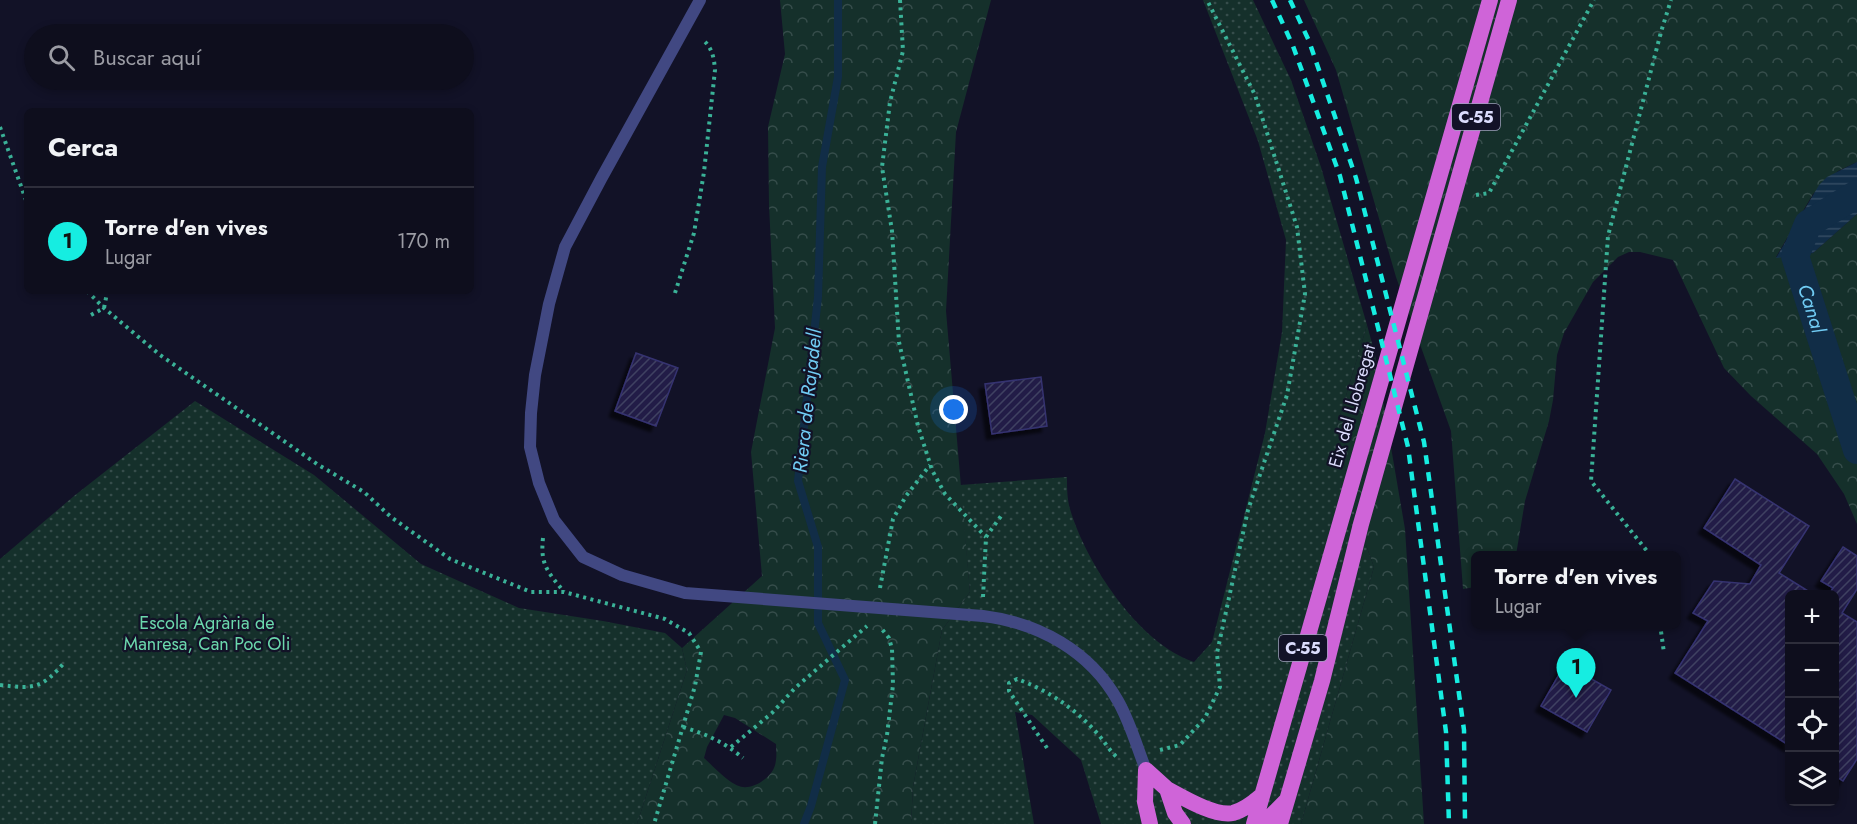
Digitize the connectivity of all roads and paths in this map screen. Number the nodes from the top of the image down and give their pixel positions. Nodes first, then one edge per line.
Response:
1 (700, 0) edge
2 (900, 0) edge
3 (1207, 0) edge
4 (1490, 0) edge
5 (1509, 0) edge
6 (1594, 0) edge
7 (1671, 0) edge
8 (714, 55) dead end
9 (0, 127) edge
10 (1454, 194) junction
11 (24, 195) edge
12 (675, 293) dead end
13 (90, 294) edge
14 (107, 294) edge
15 (104, 308) junction
16 (91, 315) dead end
17 (931, 464) junction
18 (1001, 516) dead end
19 (554, 520) junction
20 (986, 537) junction
21 (1648, 551) edge
22 (982, 588) dead end
23 (564, 592) junction
24 (878, 597) dead end
25 (876, 624) dead end
26 (1661, 629) edge
27 (864, 630) dead end
28 (1664, 653) dead end
29 (65, 662) dead end
30 (0, 685) edge
31 (683, 727) junction
32 (1095, 731) dead end
33 (731, 747) junction
34 (1047, 748) dead end
35 (743, 758) dead end
36 (1143, 762) junction
37 (1167, 789) junction
38 (1262, 796) junction
39 (1286, 801) junction
40 (654, 824) edge
41 (875, 824) edge
42 (1150, 824) edge
43 (1183, 824) edge
44 (1254, 824) edge
45 (1268, 824) edge
46 (1280, 824) edge

1 - 19 street
2 - 17 path
3 - 36 path
4 - 38 highway, Eix del Llobregat / C-55
5 - 10 highway, C-55
6 - 10 path
7 - 21 path
8 - 12 path
9 - 11 path
10 - 39 highway, C-55
13 - 15 path
14 - 15 path
15 - 16 path
15 - 23 path
17 - 20 path
17 - 24 path
18 - 20 path
19 - 23 path
19 - 36 street
20 - 22 path
23 - 31 path
25 - 41 path
26 - 28 path
27 - 33 path
29 - 30 path
31 - 33 path
31 - 40 path
32 - 34 path
33 - 35 path
36 - 37 highway
36 - 42 highway
37 - 38 highway
37 - 43 highway
38 - 44 highway, Eix del Llobregat / C-55
39 - 45 highway
39 - 46 highway, C-55

